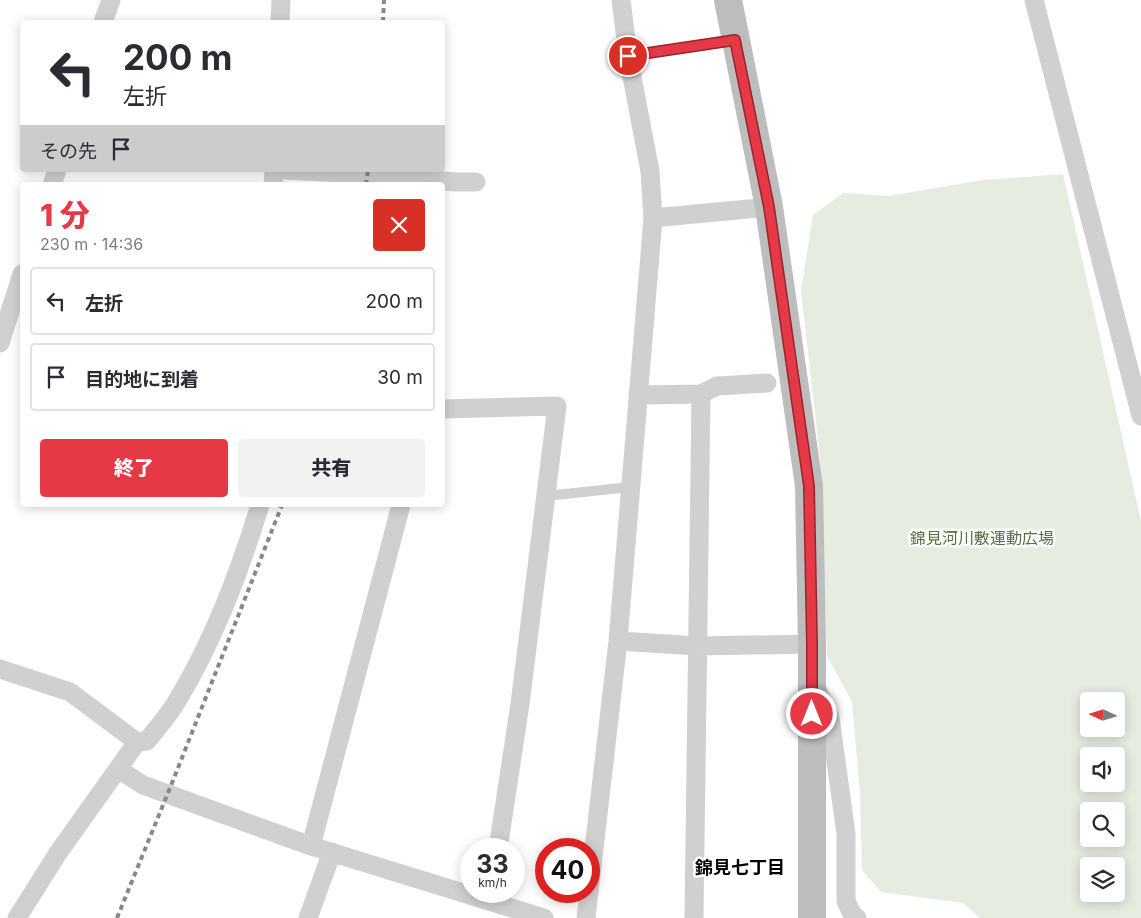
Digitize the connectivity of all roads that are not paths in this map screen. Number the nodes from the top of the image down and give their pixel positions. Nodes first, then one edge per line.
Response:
1 (111, 0) edge
2 (281, 0) edge
3 (621, 0) edge
4 (728, 0) edge
5 (1034, 0) edge
6 (104, 20) edge
7 (280, 20) edge
8 (735, 40) junction
9 (628, 56) junction
10 (326, 172) edge
11 (476, 182) dead end
12 (769, 207) junction
13 (653, 218) junction
14 (20, 280) edge
15 (0, 343) edge
16 (781, 382) junction
17 (701, 394) junction
18 (638, 395) junction
19 (445, 409) edge
20 (1141, 416) edge
21 (630, 487) junction
22 (546, 496) junction
23 (259, 507) edge
24 (400, 507) edge
25 (618, 641) junction
26 (812, 644) junction
27 (698, 646) junction
28 (0, 669) edge
29 (812, 677) junction
30 (137, 742) junction
31 (118, 769) junction
32 (500, 838) edge
33 (311, 846) junction
34 (332, 852) junction
35 (494, 904) edge
36 (17, 918) edge
37 (308, 918) edge
38 (544, 918) edge
39 (586, 918) edge
40 (694, 918) edge
41 (812, 918) edge
42 (857, 918) edge

1 - 6 street
2 - 7 street
3 - 9 street
4 - 8 street
5 - 20 street
8 - 9 lane
8 - 12 street
9 - 13 street
10 - 11 street
12 - 13 street
12 - 16 street
13 - 18 street
14 - 15 street
16 - 17 street
16 - 26 street
17 - 18 street
17 - 27 street
18 - 21 street
19 - 22 street
21 - 22 lane
21 - 25 street
22 - 32 street
23 - 30 street
24 - 33 street
25 - 27 street
25 - 39 street
26 - 27 street
26 - 29 street
27 - 40 street
28 - 30 street
29 - 41 street
29 - 42 street
30 - 31 street
31 - 33 street
31 - 36 street
33 - 34 street
34 - 35 street
34 - 37 street
35 - 38 street

